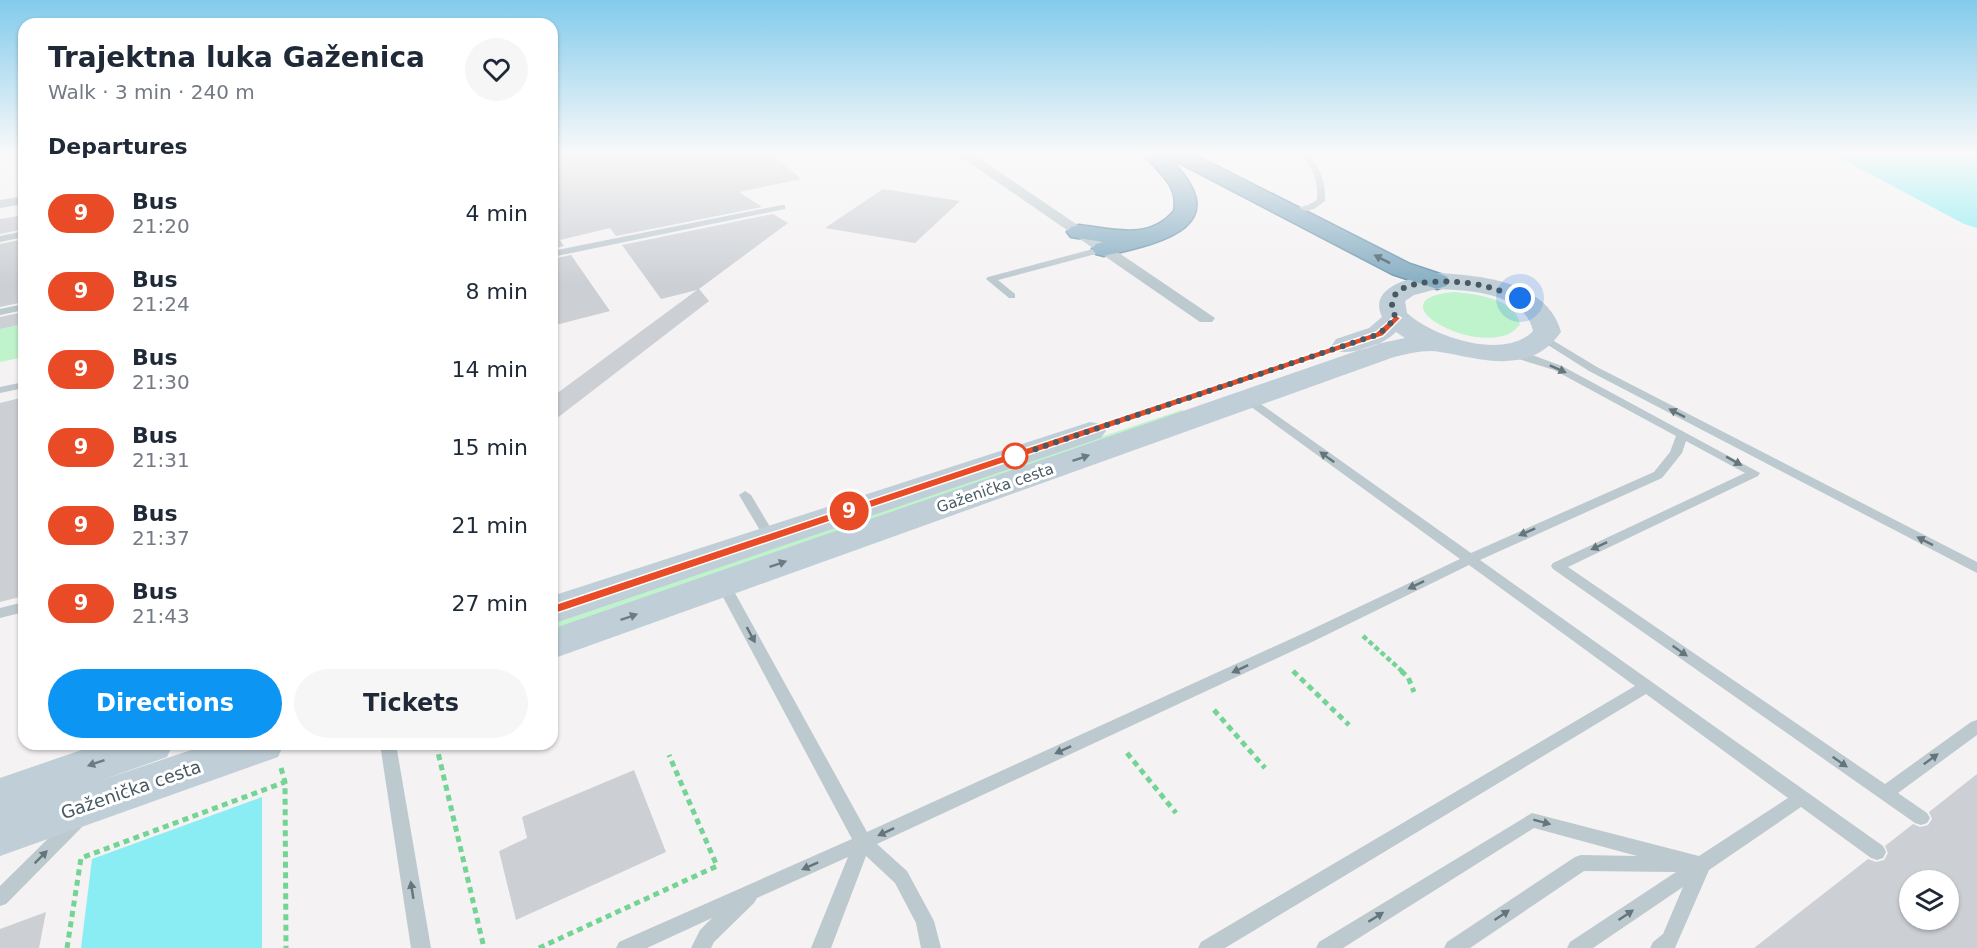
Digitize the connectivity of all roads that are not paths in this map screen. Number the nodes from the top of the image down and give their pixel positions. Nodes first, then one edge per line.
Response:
1 (1026, 196) edge
2 (1186, 196) edge
3 (1236, 196) edge
4 (1254, 196) edge
5 (1321, 196) edge
6 (18, 201) edge
7 (0, 204) edge
8 (782, 207) dead end
9 (1290, 213) junction
10 (1079, 232) junction
11 (18, 235) edge
12 (1148, 238) junction
13 (0, 239) edge
14 (1104, 249) junction
15 (558, 253) edge
16 (1437, 281) junction
17 (1012, 296) dead end
18 (1396, 305) junction
19 (18, 308) edge
20 (0, 312) edge
21 (1206, 318) dead end
22 (1544, 338) junction
23 (1440, 343) junction
24 (1503, 352) junction
25 (18, 387) edge
26 (0, 390) edge
27 (1247, 399) junction
28 (1682, 434) junction
29 (745, 495) dead end
30 (770, 537) junction
31 (1468, 559) junction
32 (1977, 568) edge
33 (723, 584) junction
34 (18, 608) edge
35 (558, 608) edge
36 (0, 613) edge
37 (558, 642) edge
38 (1648, 686) junction
39 (1977, 726) edge
40 (134, 750) edge
41 (245, 750) edge
42 (389, 750) edge
43 (1886, 793) junction
44 (0, 797) edge
45 (1803, 797) junction
46 (95, 803) junction
47 (1921, 818) dead end
48 (0, 835) edge
49 (863, 842) junction
50 (1877, 852) dead end
51 (1702, 865) junction
52 (756, 890) junction
53 (0, 898) edge
54 (421, 948) edge
55 (626, 948) edge
56 (701, 948) edge
57 (821, 948) edge
58 (931, 948) edge
59 (1208, 948) edge
60 (1326, 948) edge
61 (1454, 948) edge
62 (1577, 948) edge
63 (1660, 948) edge

1 - 10 street
2 - 12 highway
3 - 18 highway
4 - 9 highway
5 - 9 lane
6 - 7 street
8 - 15 lane
16 -> 9 highway
10 - 12 highway
10 - 14 street
11 - 13 lane
12 - 14 highway
14 - 17 lane
14 - 21 street
16 - 18 main road
16 - 22 main road
18 - 23 main road
18 - 30 main road, Gaženička cesta
19 - 20 lane
22 - 24 main road
32 -> 22 lane
23 - 24 main road
23 - 27 main road, Gaženička cesta
24 -> 28 lane
25 - 26 lane
31 -> 27 lane
33 -> 27 main road, Gaženička cesta
28 -> 31 lane
28 -> 43 lane
29 - 30 lane
30 - 35 main road, Gaženička cesta
31 - 38 lane
31 -> 49 lane
37 -> 33 main road, Gaženička cesta
33 -> 49 lane
34 - 36 lane
38 - 45 lane
38 - 59 lane
43 -> 39 lane
40 -> 44 main road
41 - 46 main road, Gaženička cesta
54 -> 42 lane
43 - 47 lane
45 - 50 lane
45 - 51 lane
46 - 48 main road, Gaženička cesta
53 -> 46 lane
49 -> 52 lane
49 - 57 lane
49 - 58 lane
60 -> 51 lane
61 -> 51 lane
62 -> 51 lane
51 - 63 lane
52 - 55 lane
52 - 56 lane

